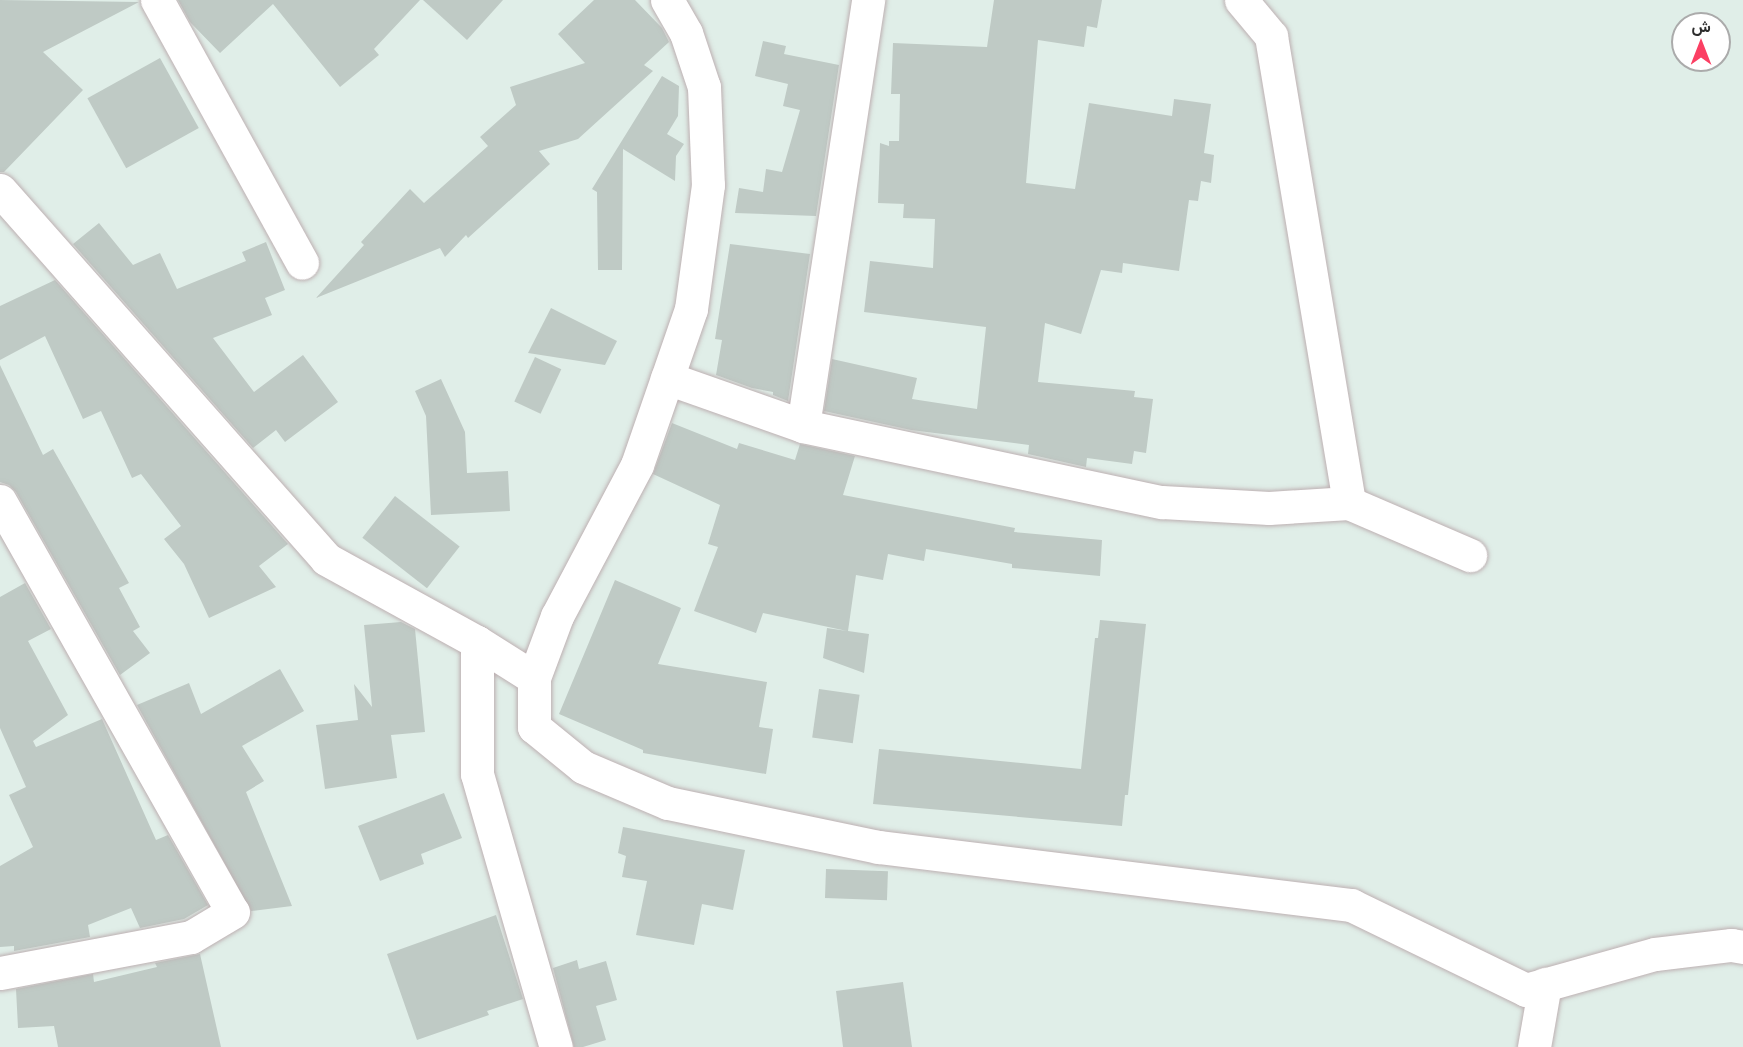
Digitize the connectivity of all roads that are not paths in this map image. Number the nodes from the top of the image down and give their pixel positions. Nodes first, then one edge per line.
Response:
1 (157, 0) edge
2 (667, 0) edge
3 (867, 0) edge
4 (1241, 0) edge
5 (0, 190) edge
6 (302, 263) dead end
7 (667, 378) junction
8 (803, 426) junction
9 (0, 501) edge
10 (1348, 503) junction
11 (1470, 555) dead end
12 (477, 642) junction
13 (534, 678) junction
14 (1743, 947) edge
15 (0, 973) edge
16 (1545, 984) junction
17 (556, 1047) edge
18 (1534, 1047) edge

1 - 6 street
2 - 7 street
3 - 8 street
4 - 10 street
5 - 12 street
7 - 8 street
7 - 13 street
8 - 10 street
9 - 15 street
10 - 11 street
12 - 13 street
12 - 17 street
13 - 16 street
14 - 16 street
16 - 18 street

